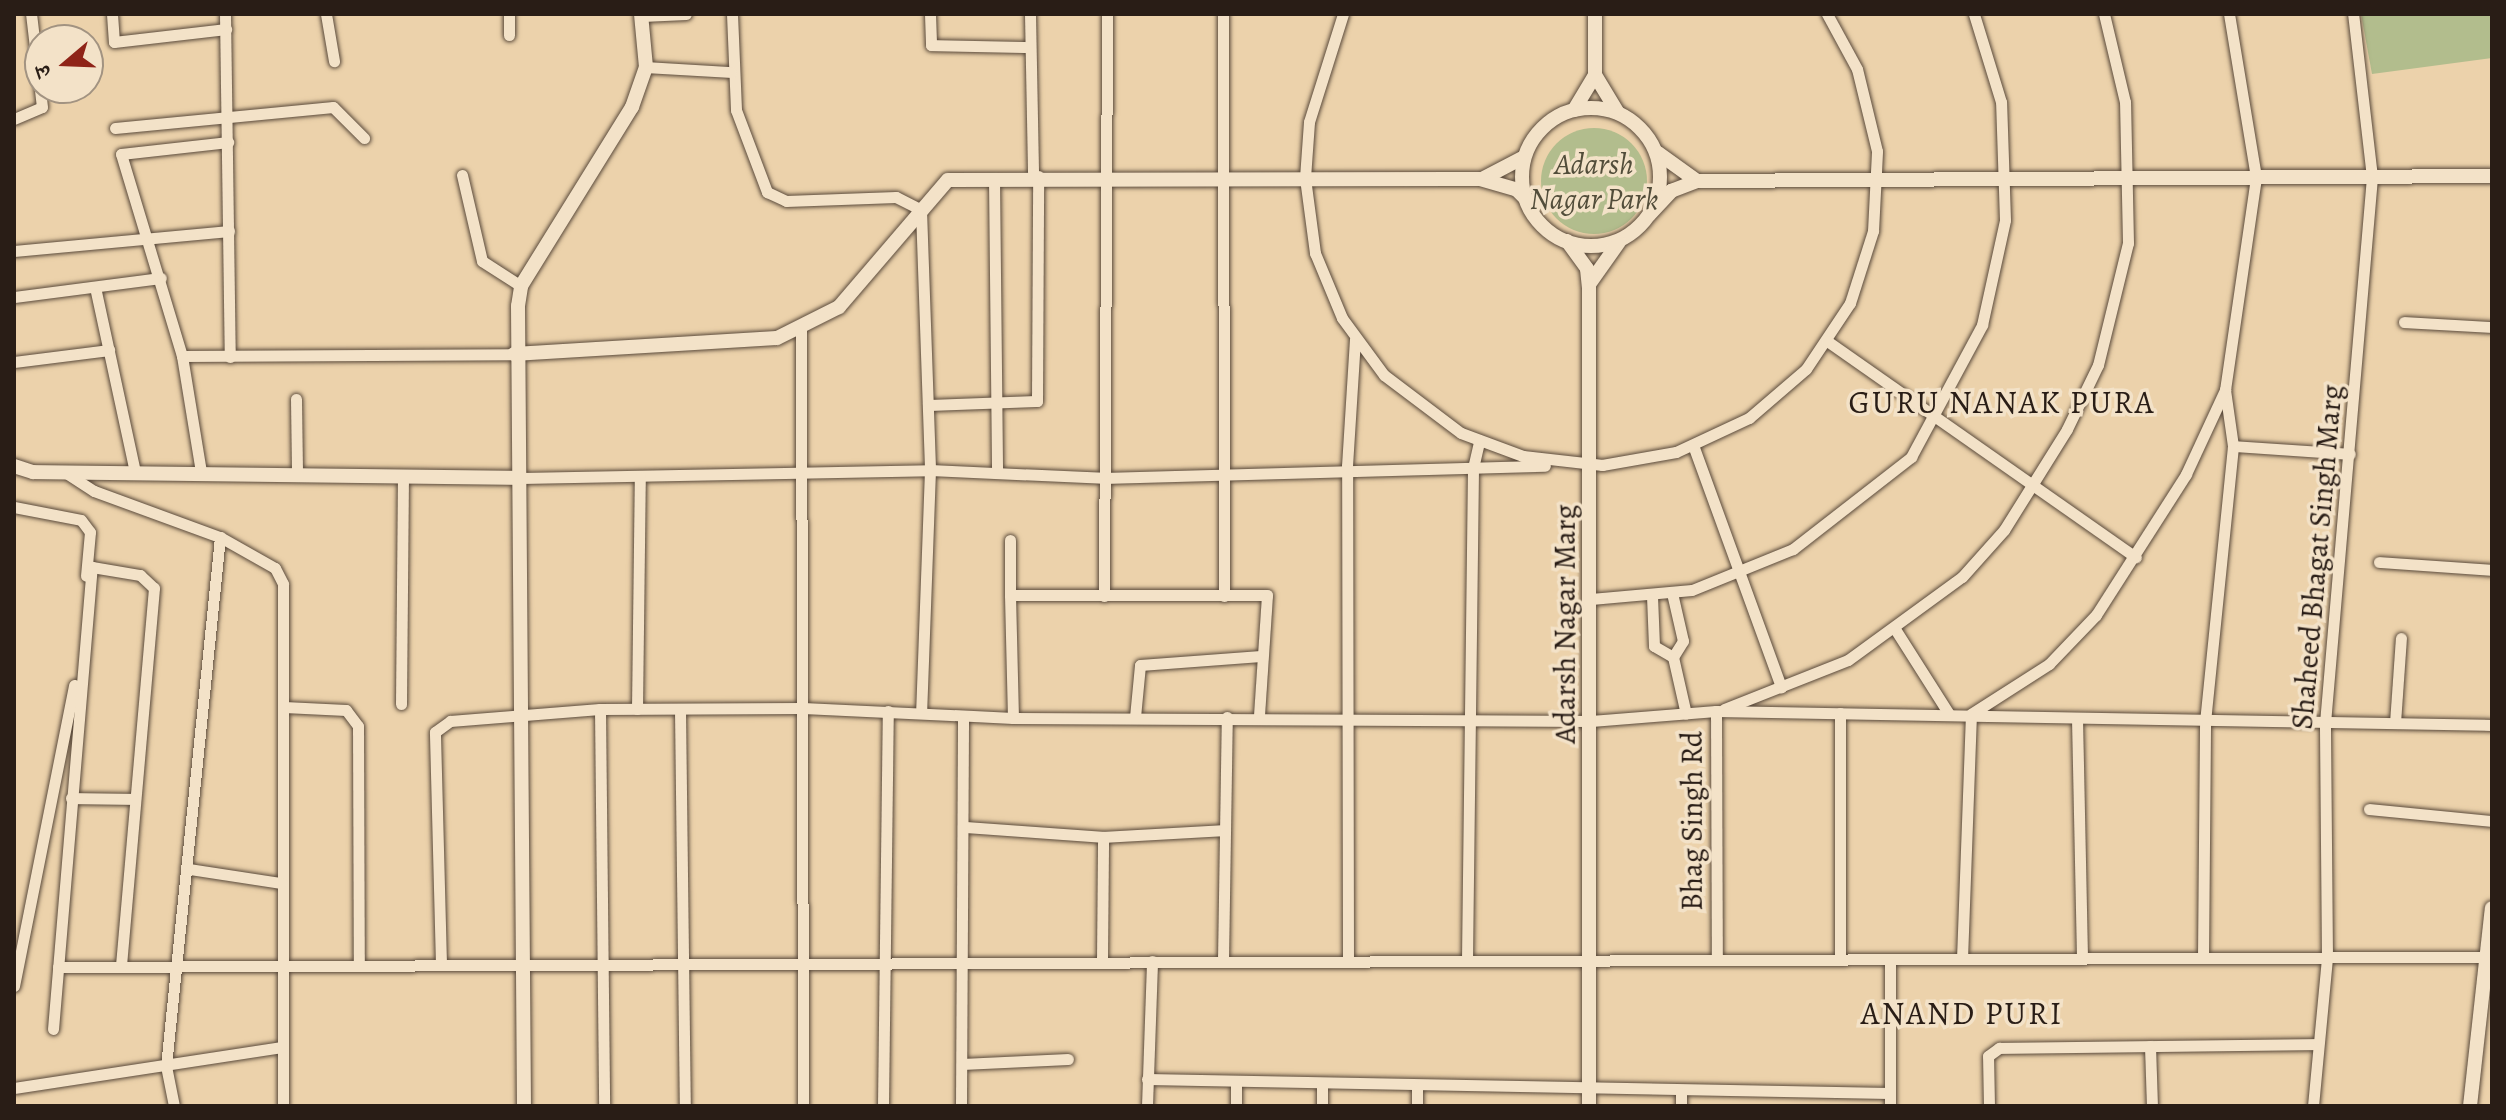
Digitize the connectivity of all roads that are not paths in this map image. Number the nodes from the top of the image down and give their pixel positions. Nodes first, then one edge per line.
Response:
1 (31, 14) edge
2 (112, 14) edge
3 (225, 14) edge
4 (326, 14) edge
5 (509, 14) edge
6 (686, 14) edge
7 (732, 14) edge
8 (930, 14) edge
9 (1030, 14) edge
10 (1107, 14) edge
11 (1223, 14) edge
12 (1343, 14) edge
13 (1595, 14) edge
14 (1974, 14) edge
15 (2104, 14) edge
16 (2229, 14) edge
17 (2353, 14) edge
18 (641, 15) edge
19 (1831, 15) edge
20 (226, 29) junction
21 (509, 35) dead end
22 (1030, 47) junction
23 (334, 61) dead end
24 (646, 67) junction
25 (731, 72) junction
26 (1595, 75) junction
27 (1574, 110) junction
28 (1618, 113) junction
29 (229, 118) junction
30 (14, 119) edge
31 (115, 128) dead end
32 (364, 138) dead end
33 (228, 142) junction
34 (1655, 150) junction
35 (1526, 155) junction
36 (462, 175) dead end
37 (1036, 176) junction
38 (2492, 176) edge
39 (1109, 177) junction
40 (1223, 177) junction
41 (2256, 177) junction
42 (2372, 177) junction
43 (994, 178) junction
44 (1305, 178) junction
45 (2130, 178) junction
46 (1480, 179) junction
47 (2008, 179) junction
48 (1878, 180) junction
49 (1697, 181) junction
50 (1527, 200) junction
51 (921, 210) junction
52 (1649, 215) junction
53 (229, 231) junction
54 (1623, 238) junction
55 (1567, 241) junction
56 (149, 243) junction
57 (14, 251) edge
58 (161, 278) junction
59 (521, 286) junction
60 (95, 287) junction
61 (1589, 287) junction
62 (14, 297) edge
63 (2404, 322) dead end
64 (801, 326) junction
65 (2492, 327) edge
66 (1355, 339) junction
67 (1827, 341) junction
68 (109, 350) junction
69 (514, 354) junction
70 (182, 356) junction
71 (230, 357) junction
72 (14, 362) edge
73 (2225, 390) junction
74 (296, 399) dead end
75 (996, 404) junction
76 (928, 405) junction
77 (1936, 415) junction
78 (1479, 441) junction
79 (1693, 445) junction
80 (2233, 446) junction
81 (2350, 454) junction
82 (1590, 464) junction
83 (14, 466) edge
84 (1347, 466) junction
85 (1473, 468) junction
86 (930, 470) junction
87 (1225, 470) junction
88 (65, 472) junction
89 (135, 472) junction
90 (201, 472) junction
91 (997, 473) junction
92 (802, 474) junction
93 (297, 475) junction
94 (640, 477) junction
95 (521, 478) junction
96 (1103, 478) junction
97 (403, 479) junction
98 (2036, 483) junction
99 (14, 507) edge
100 (220, 537) junction
101 (1010, 540) dead end
102 (2136, 557) junction
103 (2379, 562) dead end
104 (2492, 570) edge
105 (1739, 572) junction
106 (1672, 593) junction
107 (1010, 595) junction
108 (1104, 596) junction
109 (1224, 596) junction
110 (1652, 596) junction
111 (1591, 599) junction
112 (1895, 629) junction
113 (2401, 638) dead end
114 (1261, 656) junction
115 (1673, 657) junction
116 (1781, 687) junction
117 (401, 704) dead end
118 (284, 707) junction
119 (803, 708) junction
120 (600, 709) junction
121 (637, 709) junction
122 (680, 710) junction
123 (888, 711) junction
124 (921, 711) junction
125 (1716, 711) junction
126 (1840, 713) junction
127 (1686, 714) junction
128 (1949, 714) junction
129 (1971, 714) junction
130 (522, 716) junction
131 (963, 716) junction
132 (1346, 716) junction
133 (1135, 717) junction
134 (1227, 717) junction
135 (1259, 717) junction
136 (1013, 718) junction
137 (1469, 718) junction
138 (2077, 718) junction
139 (1591, 721) junction
140 (2205, 722) junction
141 (2325, 723) junction
142 (2395, 723) junction
143 (2492, 725) edge
144 (71, 798) junction
145 (134, 799) junction
146 (2369, 809) dead end
147 (2492, 821) edge
148 (964, 827) junction
149 (1225, 830) junction
150 (1103, 837) junction
151 (189, 869) junction
152 (281, 883) junction
153 (2492, 908) edge
154 (2487, 957) junction
155 (2203, 958) junction
156 (2327, 958) junction
157 (1840, 959) junction
158 (1890, 959) junction
159 (1962, 959) junction
160 (2082, 959) junction
161 (1467, 960) junction
162 (1593, 960) junction
163 (1717, 960) junction
164 (1102, 961) junction
165 (1152, 961) junction
166 (1223, 961) junction
167 (1348, 961) junction
168 (804, 962) junction
169 (606, 963) junction
170 (686, 963) junction
171 (883, 963) junction
172 (441, 964) junction
173 (525, 964) junction
174 (359, 965) junction
175 (180, 966) junction
176 (279, 966) junction
177 (58, 967) junction
178 (121, 967) junction
179 (964, 968) junction
180 (14, 986) edge
181 (53, 1029) dead end
182 (2317, 1044) junction
183 (2150, 1046) junction
184 (282, 1047) junction
185 (1068, 1059) dead end
186 (962, 1064) junction
187 (166, 1066) junction
188 (1147, 1079) junction
189 (1236, 1081) junction
190 (1322, 1083) junction
191 (1417, 1087) junction
192 (14, 1088) edge
193 (1681, 1093) junction
194 (1589, 1099) edge
195 (1890, 1100) edge
196 (174, 1106) edge
197 (283, 1106) edge
198 (524, 1106) edge
199 (604, 1106) edge
200 (685, 1106) edge
201 (803, 1106) edge
202 (883, 1106) edge
203 (961, 1106) edge
204 (1147, 1106) edge
205 (1236, 1106) edge
206 (1322, 1106) edge
207 (1417, 1106) edge
208 (1681, 1106) edge
209 (1989, 1106) edge
210 (2152, 1106) edge
211 (2313, 1106) edge
212 (2470, 1106) edge

1 - 30 street
2 - 20 street
3 - 20 street
4 - 23 street
5 - 21 street
6 - 18 street
7 - 25 street
8 - 22 street
9 - 22 street
10 - 39 street
11 - 40 street
12 - 44 street
13 - 26 street
14 - 47 street
15 - 45 street, Bhag Singh Rd
16 - 41 street
17 - 42 street, Shaheed Bhagat Singh Marg
18 - 24 street
19 - 48 street
20 - 29 street
22 - 37 street
24 - 25 street
24 - 59 street
25 - 51 street
26 - 27 street
26 - 28 street
27 - 28 street
27 - 35 street
28 - 34 street
29 - 31 street
29 - 32 street
29 - 33 street
33 - 53 street
33 - 56 street
34 - 49 street
34 - 52 street
35 - 46 street
35 - 50 street
36 - 59 street
37 - 39 street
37 - 43 street
37 - 75 street
38 - 42 street
39 - 40 street
39 - 96 street
40 - 44 street
40 - 87 street
41 - 42 street
41 - 45 street
41 - 73 street
42 - 81 street, Shaheed Bhagat Singh Marg
43 - 51 street
43 - 75 street
44 - 46 street
44 - 66 street
45 - 47 street
45 - 98 street, Bhag Singh Rd
46 - 50 street
47 - 48 street
47 - 77 street
48 - 49 street
48 - 67 street
49 - 52 street
50 - 55 street
51 - 64 street
51 - 76 street
52 - 54 street
53 - 56 street
53 - 71 street
54 - 55 street
54 - 61 street
55 - 61 street
56 - 57 street
56 - 58 street
58 - 60 street
58 - 70 street
59 - 69 street
60 - 62 street
60 - 68 street
61 - 82 street, Adarsh Nagar Marg
63 - 65 street
64 - 69 street
64 - 92 street
66 - 78 street
66 - 84 street
67 - 77 street
67 - 79 street
68 - 72 street
68 - 89 street
69 - 71 street
69 - 95 street
70 - 71 street
70 - 90 street
73 - 80 street
73 - 102 street
74 - 93 street
75 - 76 street
75 - 91 street
76 - 86 street
77 - 98 street
77 - 105 street
78 - 82 street
78 - 85 street
79 - 82 street
79 - 105 street
80 - 81 street
80 - 140 street
81 - 141 street, Shaheed Bhagat Singh Marg
82 - 85 street
82 - 111 street, Adarsh Nagar Marg
83 - 88 street
84 - 85 street
84 - 87 street
84 - 132 street
85 - 137 street
86 - 91 street
86 - 92 street
86 - 124 street
87 - 96 street
87 - 109 street
88 - 89 street
88 - 100 street
89 - 90 street
90 - 93 street
91 - 96 street
92 - 94 street
92 - 119 street
93 - 97 street
94 - 95 street
94 - 121 street
95 - 97 street
95 - 130 street
96 - 108 street
97 - 117 street
98 - 102 street
98 - 112 street, Bhag Singh Rd
99 - 180 street
100 - 118 street
100 - 151 street
101 - 107 street
102 - 129 street
103 - 104 street
105 - 106 street
105 - 116 street
106 - 110 street
106 - 115 street
107 - 108 street
107 - 136 street
108 - 109 street
109 - 114 street
110 - 111 street
110 - 115 street
111 - 139 street, Adarsh Nagar Marg
112 - 116 street, Bhag Singh Rd
112 - 128 street
113 - 142 street
114 - 133 street
114 - 135 street
115 - 127 street
116 - 125 street, Bhag Singh Rd
118 - 152 street
118 - 174 street
119 - 122 street
119 - 123 street
119 - 168 street
120 - 121 street
120 - 130 street
120 - 169 street
121 - 122 street
122 - 170 street
123 - 124 street
123 - 171 street
124 - 131 street
125 - 126 street
125 - 127 street
125 - 163 street, Bhag Singh Rd
126 - 128 street
126 - 157 street
127 - 139 street
128 - 129 street
129 - 138 street
129 - 159 street
130 - 172 street
130 - 173 street
131 - 136 street
131 - 148 street
132 - 135 street
132 - 137 street
132 - 167 street
133 - 134 street
133 - 136 street
134 - 135 street
134 - 149 street
137 - 139 street
137 - 161 street
138 - 140 street
138 - 160 street
139 - 162 street, Adarsh Nagar Marg
140 - 141 street
140 - 155 street
141 - 142 street
141 - 156 street, Shaheed Bhagat Singh Marg
142 - 143 street
144 - 145 street
144 - 145 street
144 - 177 street
145 - 178 street
146 - 147 street
148 - 150 street
148 - 179 street
149 - 150 street
149 - 166 street
150 - 164 street
151 - 152 street
151 - 175 street
152 - 176 street
153 - 154 street
154 - 156 street
154 - 212 street
155 - 156 street
155 - 160 street
156 - 182 street, Shaheed Bhagat Singh Marg
157 - 158 street
157 - 163 street
158 - 159 street
158 - 195 street
159 - 160 street
161 - 162 street
161 - 167 street
162 - 163 street
162 - 194 street, Adarsh Nagar Marg
164 - 165 street
164 - 179 street
165 - 166 street
165 - 188 street
166 - 167 street
168 - 170 street
168 - 171 street
168 - 201 street
169 - 170 street
169 - 173 street
169 - 199 street
170 - 200 street
171 - 179 street
171 - 202 street
172 - 173 street
172 - 174 street
173 - 198 street
174 - 176 street
175 - 176 street
175 - 178 street
175 - 187 street
176 - 184 street
177 - 178 street
177 - 181 street
179 - 186 street
182 - 183 street
182 - 211 street, Shaheed Bhagat Singh Marg
183 - 209 street
183 - 210 street
184 - 187 street
184 - 197 street
185 - 186 street
186 - 203 street
187 - 192 street
187 - 196 street
188 - 189 street
188 - 204 street
189 - 190 street
189 - 205 street
190 - 191 street
190 - 206 street
191 - 194 street
191 - 207 street
193 - 194 street
193 - 195 street
193 - 208 street

